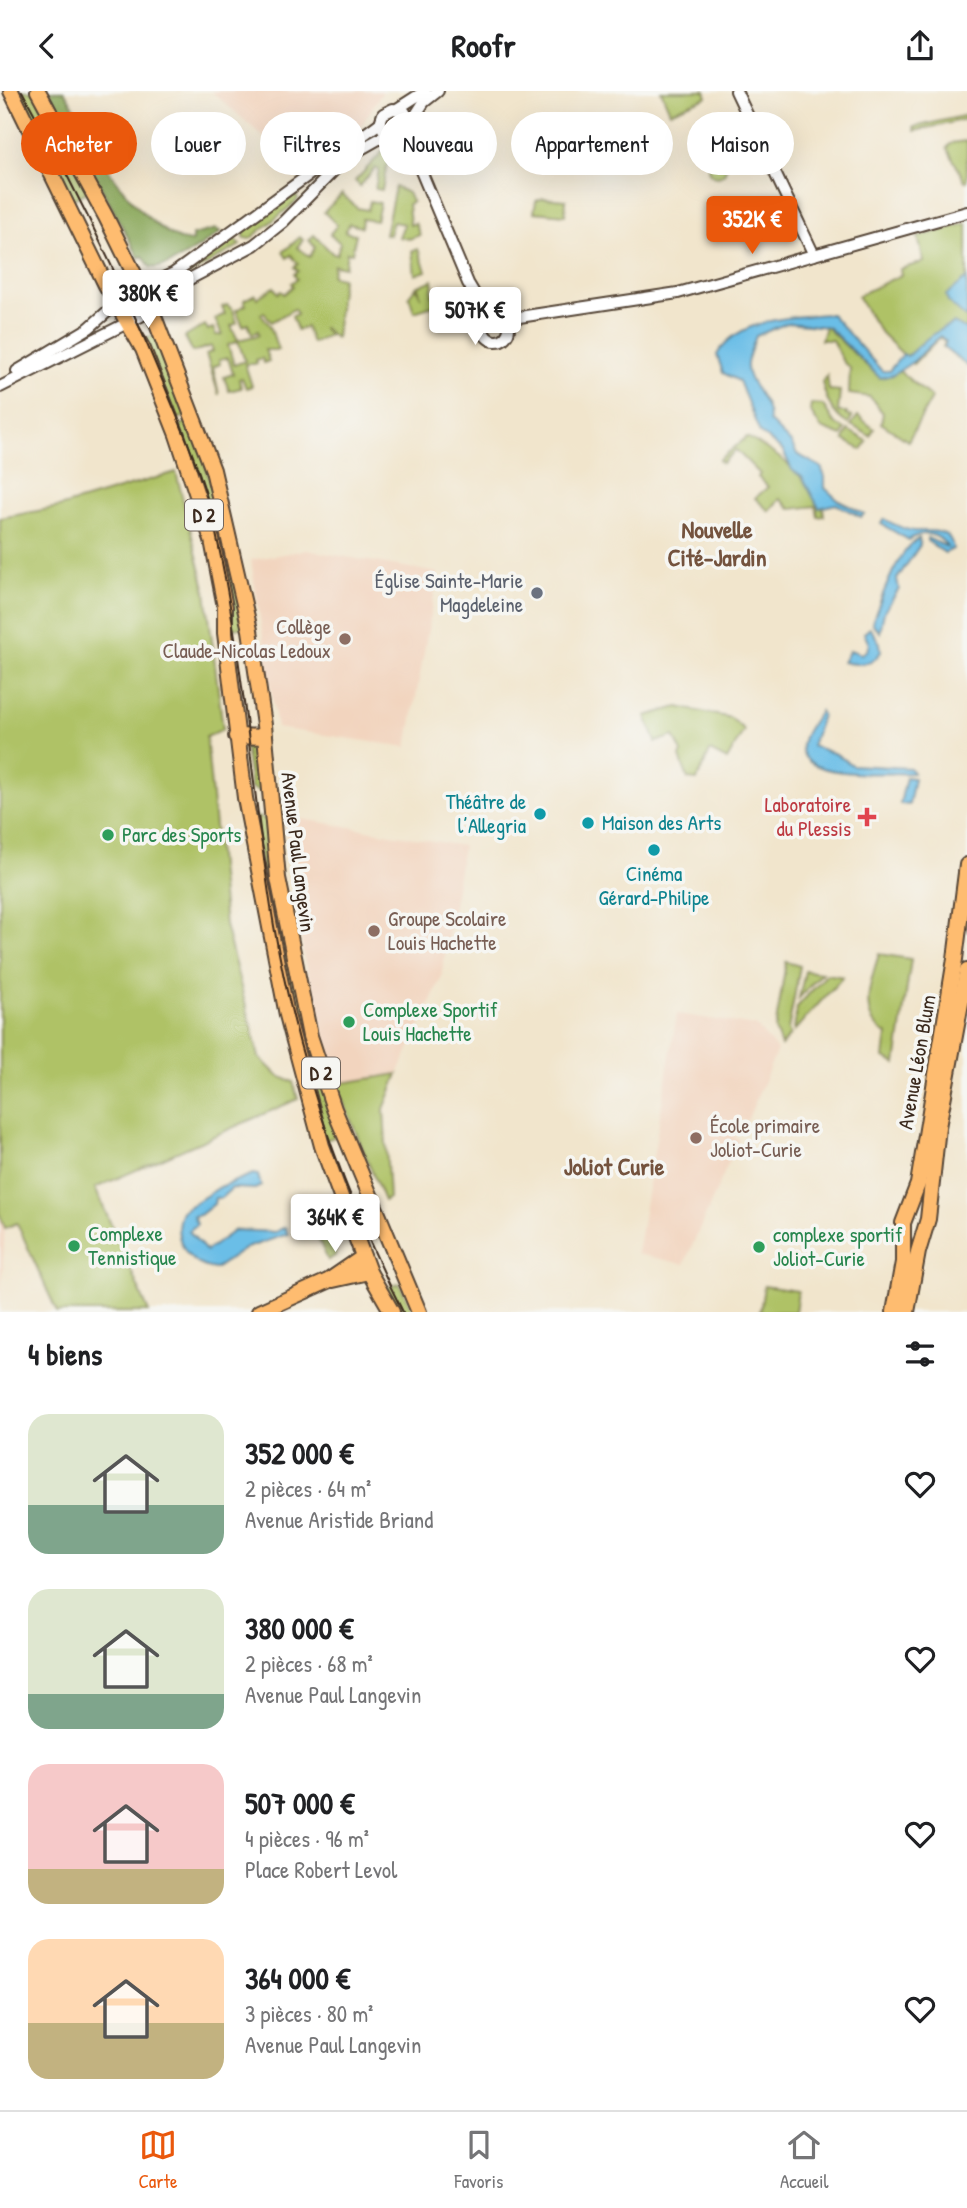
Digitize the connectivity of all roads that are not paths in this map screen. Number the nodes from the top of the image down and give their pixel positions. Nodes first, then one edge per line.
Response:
1 (10, 91) edge
2 (38, 91) edge
3 (425, 91) edge
4 (438, 91) edge
5 (736, 91) edge
6 (397, 109) junction
7 (386, 112) edge
8 (405, 112) edge
9 (417, 112) edge
10 (379, 124) edge
11 (379, 139) edge
12 (425, 175) edge
13 (967, 212) edge
14 (814, 255) junction
15 (141, 289) junction
16 (117, 304) junction
17 (150, 306) junction
18 (488, 317) junction
19 (506, 319) junction
20 (126, 322) junction
21 (2, 384) edge
22 (236, 736) junction
23 (265, 737) junction
24 (245, 798) junction
25 (270, 804) junction
26 (967, 865) edge
27 (962, 925) edge
28 (967, 971) edge
29 (909, 1206) junction
30 (927, 1210) junction
31 (904, 1241) junction
32 (921, 1244) junction
33 (363, 1257) junction
34 (369, 1272) junction
35 (328, 1280) junction
36 (259, 1312) edge
37 (392, 1312) edge
38 (419, 1312) edge
39 (894, 1312) edge
40 (907, 1312) edge

1 - 16 main road, Avenue Paul Langevin / D 2
2 - 15 main road, Avenue Paul Langevin / D 2
3 - 6 street
4 - 9 street
5 - 14 street
6 - 7 street
6 - 8 street
10 - 15 street
11 - 17 street
12 - 18 street
13 - 14 street
14 - 19 street
15 - 16 street
15 - 17 main road, Avenue Paul Langevin / D 2
16 - 20 main road, Avenue Paul Langevin / D 2
16 - 21 street
17 - 20 street
17 - 23 main road, Avenue Paul Langevin / D 2
18 - 19 street
18 - 19 street
20 - 21 street
20 - 22 main road, Avenue Paul Langevin / D 2
22 - 23 main road
22 - 24 main road, Avenue Paul Langevin / D 2
23 - 25 main road, Avenue Paul Langevin / D 2
24 - 25 main road
24 - 33 main road, Avenue Paul Langevin / D 2
25 - 38 main road, Avenue Paul Langevin / D 2
26 - 27 main road, Avenue Léon Blum
27 - 29 main road, Avenue Léon Blum
28 - 30 main road, Avenue Léon Blum
29 - 30 main road
29 - 31 main road, Avenue Léon Blum
30 - 32 main road, Avenue Léon Blum
31 - 32 main road
31 - 39 main road, Avenue Léon Blum
32 - 40 main road, Avenue Léon Blum
33 - 34 main road, Avenue Paul Langevin / D 2
33 - 35 main road
34 - 35 main road
34 - 37 main road, Avenue Paul Langevin / D 2
35 - 36 main road

